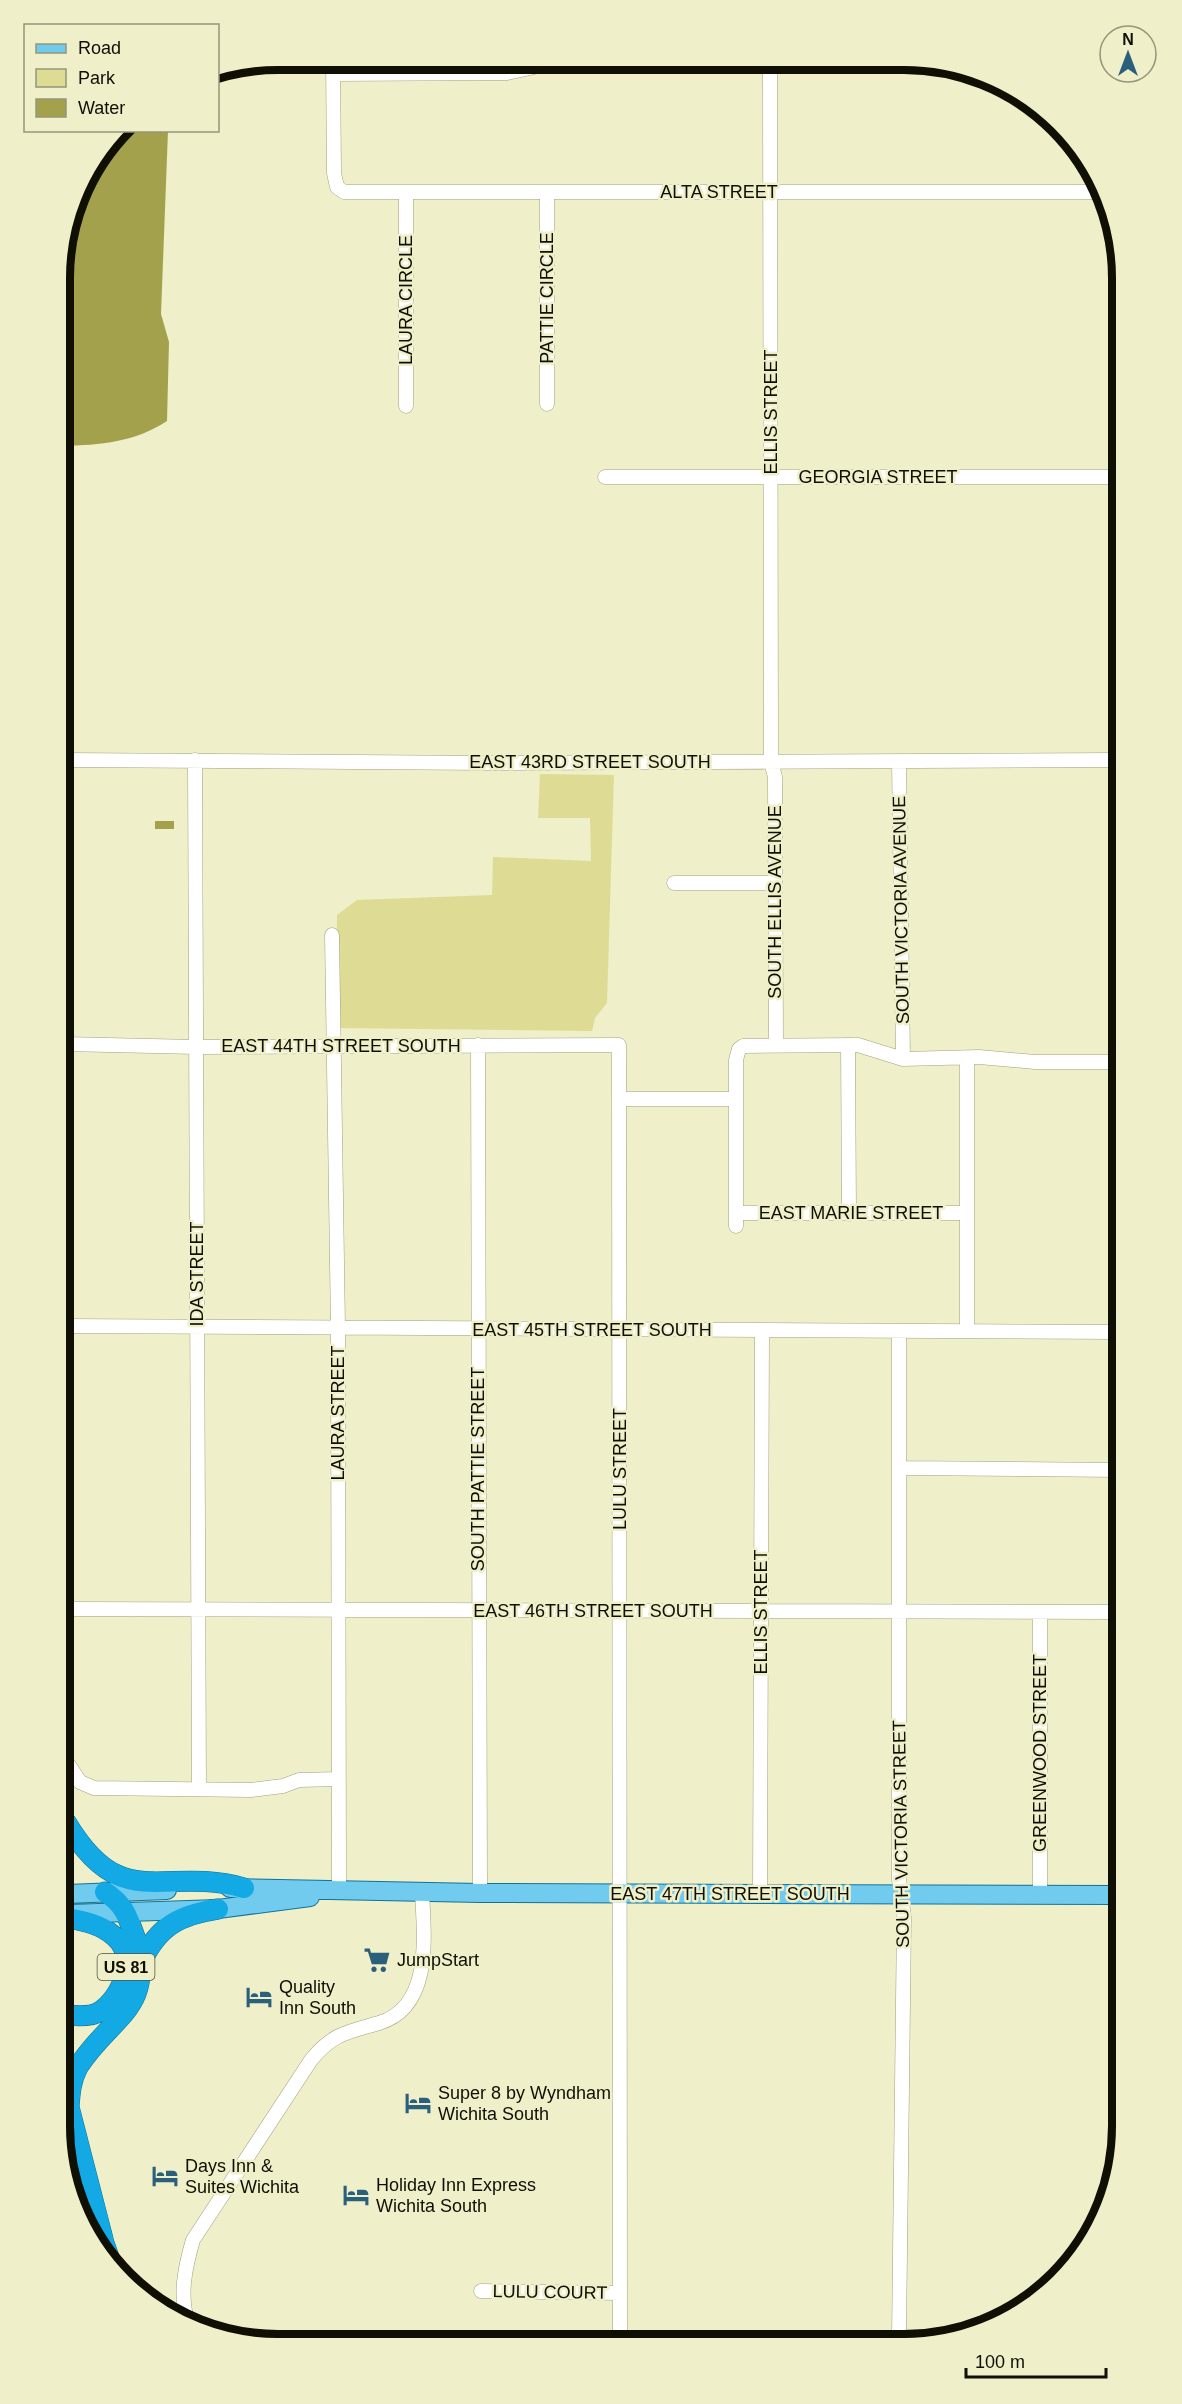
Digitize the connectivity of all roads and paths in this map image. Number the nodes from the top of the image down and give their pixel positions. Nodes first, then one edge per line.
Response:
1 (770, 70) edge
2 (333, 71) edge
3 (441, 71) edge
4 (518, 71) edge
5 (547, 192) junction
6 (771, 192) junction
7 (1092, 192) edge
8 (406, 193) junction
9 (547, 404) dead end
10 (406, 406) dead end
11 (604, 477) dead end
12 (771, 477) junction
13 (1112, 477) edge
14 (71, 760) edge
15 (195, 760) junction
16 (899, 760) junction
17 (1112, 760) edge
18 (771, 761) junction
19 (674, 883) dead end
20 (775, 883) junction
21 (332, 935) dead end
22 (71, 1044) edge
23 (776, 1044) junction
24 (478, 1045) junction
25 (619, 1045) joint
26 (848, 1045) junction
27 (196, 1047) junction
28 (333, 1047) junction
29 (967, 1058) junction
30 (903, 1059) junction
31 (1112, 1062) edge
32 (619, 1099) junction
33 (735, 1099) junction
34 (849, 1214) junction
35 (967, 1214) junction
36 (70, 1326) edge
37 (198, 1328) junction
38 (338, 1328) junction
39 (478, 1329) junction
40 (620, 1330) junction
41 (762, 1331) junction
42 (899, 1331) junction
43 (967, 1331) junction
44 (1111, 1332) edge
45 (899, 1468) junction
46 (1111, 1470) edge
47 (70, 1609) edge
48 (198, 1610) junction
49 (338, 1611) junction
50 (478, 1611) junction
51 (620, 1612) junction
52 (760, 1612) junction
53 (899, 1612) junction
54 (1040, 1612) junction
55 (1111, 1612) edge
56 (70, 1767) edge
57 (338, 1779) junction
58 (199, 1788) junction
59 (70, 1828) edge
60 (244, 1888) junction
61 (105, 1892) junction
62 (339, 1892) junction
63 (422, 1892) junction
64 (480, 1893) junction
65 (70, 1894) edge
66 (620, 1894) junction
67 (760, 1894) junction
68 (901, 1894) junction
69 (1040, 1895) junction
70 (1111, 1895) edge
71 (218, 1909) junction
72 (127, 1912) junction
73 (70, 1916) edge
74 (70, 1917) edge
75 (141, 1963) junction
76 (70, 2015) edge
77 (70, 2086) edge
78 (70, 2111) edge
79 (73, 2155) edge
80 (100, 2231) edge
81 (102, 2233) edge
82 (481, 2291) dead end
83 (620, 2293) junction
84 (186, 2311) edge
85 (620, 2334) edge
86 (899, 2334) edge

1 - 6 street, ELLIS STREET
2 - 8 street, ALTA STREET
3 - 4 street
5 - 6 street, ALTA STREET
5 - 8 street, ALTA STREET
5 - 9 street, PATTIE CIRCLE
6 - 7 street, ALTA STREET
6 - 12 street, ELLIS STREET
8 - 10 street, LAURA CIRCLE
11 - 12 street, GEORGIA STREET
12 - 13 street, GEORGIA STREET
12 - 18 street, ELLIS STREET
14 - 15 street, EAST 43RD STREET SOUTH
15 - 18 street, EAST 43RD STREET SOUTH
15 - 27 street, IDA STREET
16 - 17 street, EAST 43RD STREET SOUTH
16 - 18 street, EAST 43RD STREET SOUTH
16 - 30 street, SOUTH VICTORIA AVENUE
18 - 20 street, SOUTH ELLIS AVENUE
19 - 20 street
20 - 23 street, SOUTH ELLIS AVENUE
21 - 28 street, LAURA STREET
22 - 27 street, EAST 44TH STREET SOUTH
23 - 26 street
23 - 33 street
24 - 25 street, EAST 44TH STREET SOUTH
24 - 28 street, EAST 44TH STREET SOUTH
24 - 39 street, SOUTH PATTIE STREET
25 - 32 street, LULU STREET
26 - 30 street
26 - 34 street
27 - 28 street, EAST 44TH STREET SOUTH
27 - 37 street, IDA STREET
28 - 38 street, LAURA STREET
29 - 30 street
29 - 31 street
29 - 35 street
32 - 33 street
32 - 40 street, LULU STREET
33 - 34 street, EAST MARIE STREET
34 - 35 street, EAST MARIE STREET
35 - 43 street
36 - 37 street, EAST 45TH STREET SOUTH
37 - 38 street, EAST 45TH STREET SOUTH
37 - 48 street, IDA STREET
38 - 39 street, EAST 45TH STREET SOUTH
38 - 49 street, LAURA STREET
39 - 40 street, EAST 45TH STREET SOUTH
39 - 50 street, SOUTH PATTIE STREET
40 - 41 street, EAST 45TH STREET SOUTH
40 - 51 street, LULU STREET
41 - 42 street, EAST 45TH STREET SOUTH
41 - 52 street, ELLIS STREET
42 - 43 street, EAST 45TH STREET SOUTH
42 - 45 street, SOUTH VICTORIA STREET
43 - 44 street, EAST 45TH STREET SOUTH
45 - 46 street
45 - 53 street, SOUTH VICTORIA STREET
47 - 48 street, EAST 46TH STREET SOUTH
48 - 49 street, EAST 46TH STREET SOUTH
48 - 58 street, IDA STREET
49 - 50 street, EAST 46TH STREET SOUTH
49 - 57 street, LAURA STREET
50 - 51 street, EAST 46TH STREET SOUTH
50 - 64 street, SOUTH PATTIE STREET
51 - 52 street, EAST 46TH STREET SOUTH
51 - 66 street, LULU STREET
52 - 53 street, EAST 46TH STREET SOUTH
52 - 67 street, ELLIS STREET
53 - 54 street, EAST 46TH STREET SOUTH
53 - 68 street, SOUTH VICTORIA STREET
54 - 55 street, EAST 46TH STREET SOUTH
54 - 69 street, GREENWOOD STREET
56 - 58 street
57 - 58 street
57 - 62 street, LAURA STREET
59 - 60 highway
60 - 61 main road, EAST 47TH STREET SOUTH
60 - 62 main road, EAST 47TH STREET SOUTH
61 - 65 main road, EAST 47TH STREET SOUTH
61 - 72 highway
62 - 63 main road, EAST 47TH STREET SOUTH
62 - 71 main road, EAST 47TH STREET SOUTH
63 - 64 main road, EAST 47TH STREET SOUTH
63 - 84 street
64 - 66 main road, EAST 47TH STREET SOUTH
66 - 67 main road, EAST 47TH STREET SOUTH
66 - 83 street, LULU STREET
67 - 68 main road, EAST 47TH STREET SOUTH
68 - 69 main road, EAST 47TH STREET SOUTH
68 - 86 street, SOUTH VICTORIA STREET
69 - 70 main road, EAST 47TH STREET SOUTH
71 - 72 main road, EAST 47TH STREET SOUTH
71 - 75 highway
72 - 73 main road, EAST 47TH STREET SOUTH
72 - 75 highway
74 - 76 highway, US 81
75 - 77 highway
78 - 81 highway
79 - 80 highway
82 - 83 street, LULU COURT
83 - 85 street, LULU STREET

